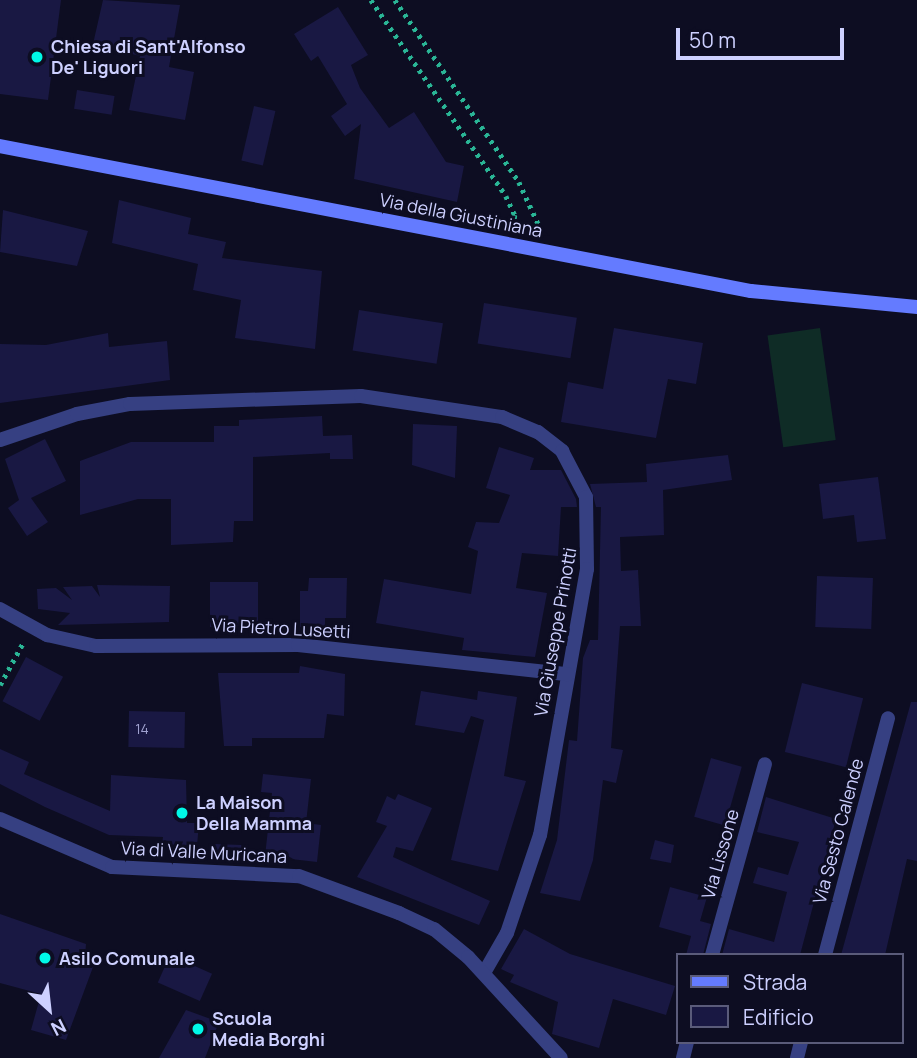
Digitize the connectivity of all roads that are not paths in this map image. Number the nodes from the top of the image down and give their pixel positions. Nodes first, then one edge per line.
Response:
1 (0, 146) edge
2 (917, 307) edge
3 (0, 440) edge
4 (0, 609) edge
5 (567, 674) junction
6 (888, 718) dead end
7 (765, 764) dead end
8 (0, 819) edge
9 (713, 953) edge
10 (826, 953) edge
11 (484, 973) junction
12 (561, 1058) edge

1 - 2 street, Via della Giustiniana
3 - 5 street, Via Giuseppe Prinotti
4 - 5 street, Via Pietro Lusetti
5 - 11 street, Via Giuseppe Prinotti
6 - 10 street, Via Sesto Calende
7 - 9 street, Via Lissone
8 - 11 street, Via di Valle Muricana
11 - 12 street, Via di Valle Muricana

